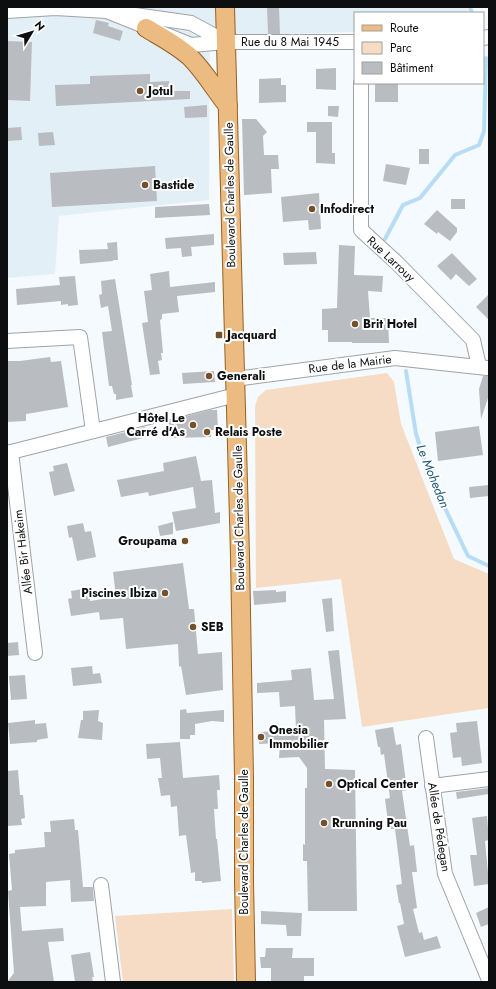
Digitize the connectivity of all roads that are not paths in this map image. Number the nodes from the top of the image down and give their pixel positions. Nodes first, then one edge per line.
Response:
1 (225, 7) edge
2 (7, 11) edge
3 (107, 11) junction
4 (146, 28) junction
5 (226, 42) junction
6 (354, 42) edge
7 (361, 84) edge
8 (228, 106) junction
9 (7, 341) edge
10 (484, 367) edge
11 (235, 387) junction
12 (93, 431) junction
13 (9, 452) edge
14 (35, 653) dead end
15 (426, 738) dead end
16 (489, 779) edge
17 (432, 786) junction
18 (101, 885) dead end
19 (489, 980) edge
20 (113, 982) edge
21 (246, 982) edge

1 - 5 main road, Boulevard Charles de Gaulle
2 - 3 street
3 - 4 street, Rue du 8 Mai 1945
3 - 5 street
4 - 5 street, Rue du 8 Mai 1945
4 - 8 main road
5 - 6 street, Rue du 8 Mai 1945
5 - 8 main road, Boulevard Charles de Gaulle
7 - 10 street, Rue Larrouy
8 - 11 main road, Boulevard Charles de Gaulle
9 - 12 street
10 - 11 street, Rue de la Mairie
11 - 12 street, Rue de la Mairie
11 - 21 main road, Boulevard Charles de Gaulle
12 - 13 street, Rue de la Mairie
13 - 14 street, Allée Bir Hakeim
15 - 17 street, Allée de Pédegan
16 - 17 street
17 - 19 street, Allée de Pédegan
18 - 20 street

